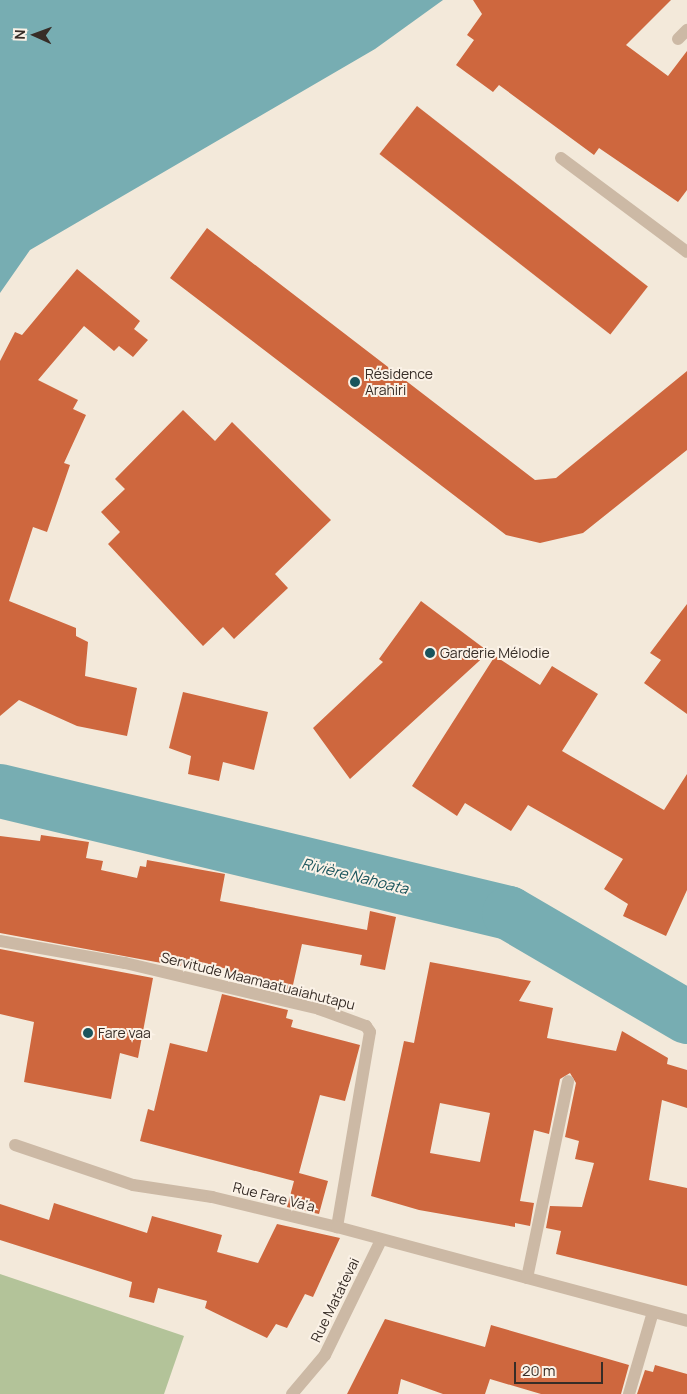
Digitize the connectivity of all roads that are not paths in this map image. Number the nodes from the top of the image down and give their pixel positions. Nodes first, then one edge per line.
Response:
1 (562, 158) dead end
2 (687, 252) edge
3 (0, 941) edge
4 (568, 1081) dead end
5 (15, 1145) dead end
6 (337, 1226) junction
7 (382, 1240) junction
8 (527, 1278) junction
9 (653, 1312) junction
10 (687, 1321) edge
11 (292, 1394) edge
12 (629, 1394) edge

1 - 2 street
3 - 6 street, Servitude Maamaatuaiahutapu
4 - 8 street
5 - 6 street, Rue Fare Va'a
6 - 7 street, Rue Fare Va'a
7 - 8 street, Rue Fare Va'a
7 - 11 street, Rue Matatevai
8 - 9 street, Rue Fare Va'a
9 - 10 street, Rue Fare Va'a
9 - 12 street

